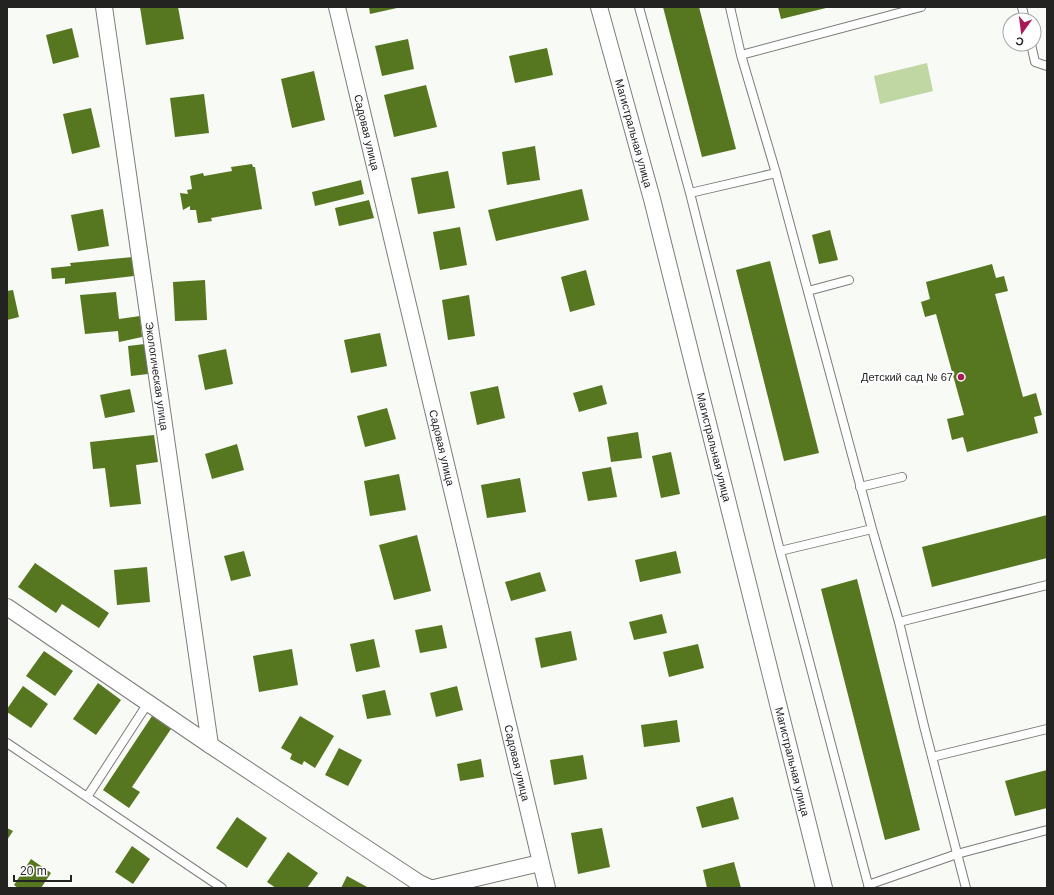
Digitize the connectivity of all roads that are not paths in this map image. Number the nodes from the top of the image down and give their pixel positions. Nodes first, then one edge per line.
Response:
1 (104, 7) edge
2 (337, 7) edge
3 (599, 7) edge
4 (639, 7) edge
5 (730, 7) edge
6 (921, 7) edge
7 (1033, 52) edge
8 (741, 55) junction
9 (1047, 66) edge
10 (776, 173) junction
11 (690, 193) junction
12 (849, 280) dead end
13 (808, 291) junction
14 (902, 477) dead end
15 (860, 488) junction
16 (872, 530) junction
17 (780, 551) junction
18 (1047, 585) edge
19 (7, 607) edge
20 (899, 622) junction
21 (148, 704) junction
22 (1047, 729) edge
23 (7, 743) edge
24 (210, 745) junction
25 (932, 757) junction
26 (87, 796) junction
27 (1047, 830) edge
28 (957, 854) junction
29 (540, 863) junction
30 (868, 886) edge
31 (424, 887) edge
32 (222, 888) edge
33 (547, 888) edge
34 (824, 888) edge
35 (966, 888) edge

1 - 24 street, Экологическая улица
2 - 29 street, Садовая улица
3 - 34 street, Магистральная улица
4 - 11 lane
5 - 8 lane
6 - 8 lane
7 - 9 lane
8 - 10 lane
10 - 11 lane
10 - 13 lane
11 - 17 lane
12 - 13 lane
13 - 15 lane
14 - 15 lane
15 - 16 lane
16 - 17 lane
16 - 20 lane
17 - 30 lane
18 - 20 lane
19 - 21 street
20 - 25 lane
21 - 24 street
21 - 26 lane
22 - 25 lane
23 - 26 lane
24 - 31 street
25 - 28 lane
26 - 32 lane
27 - 28 lane
28 - 30 lane
28 - 35 lane
29 - 31 street
29 - 33 street, Садовая улица

